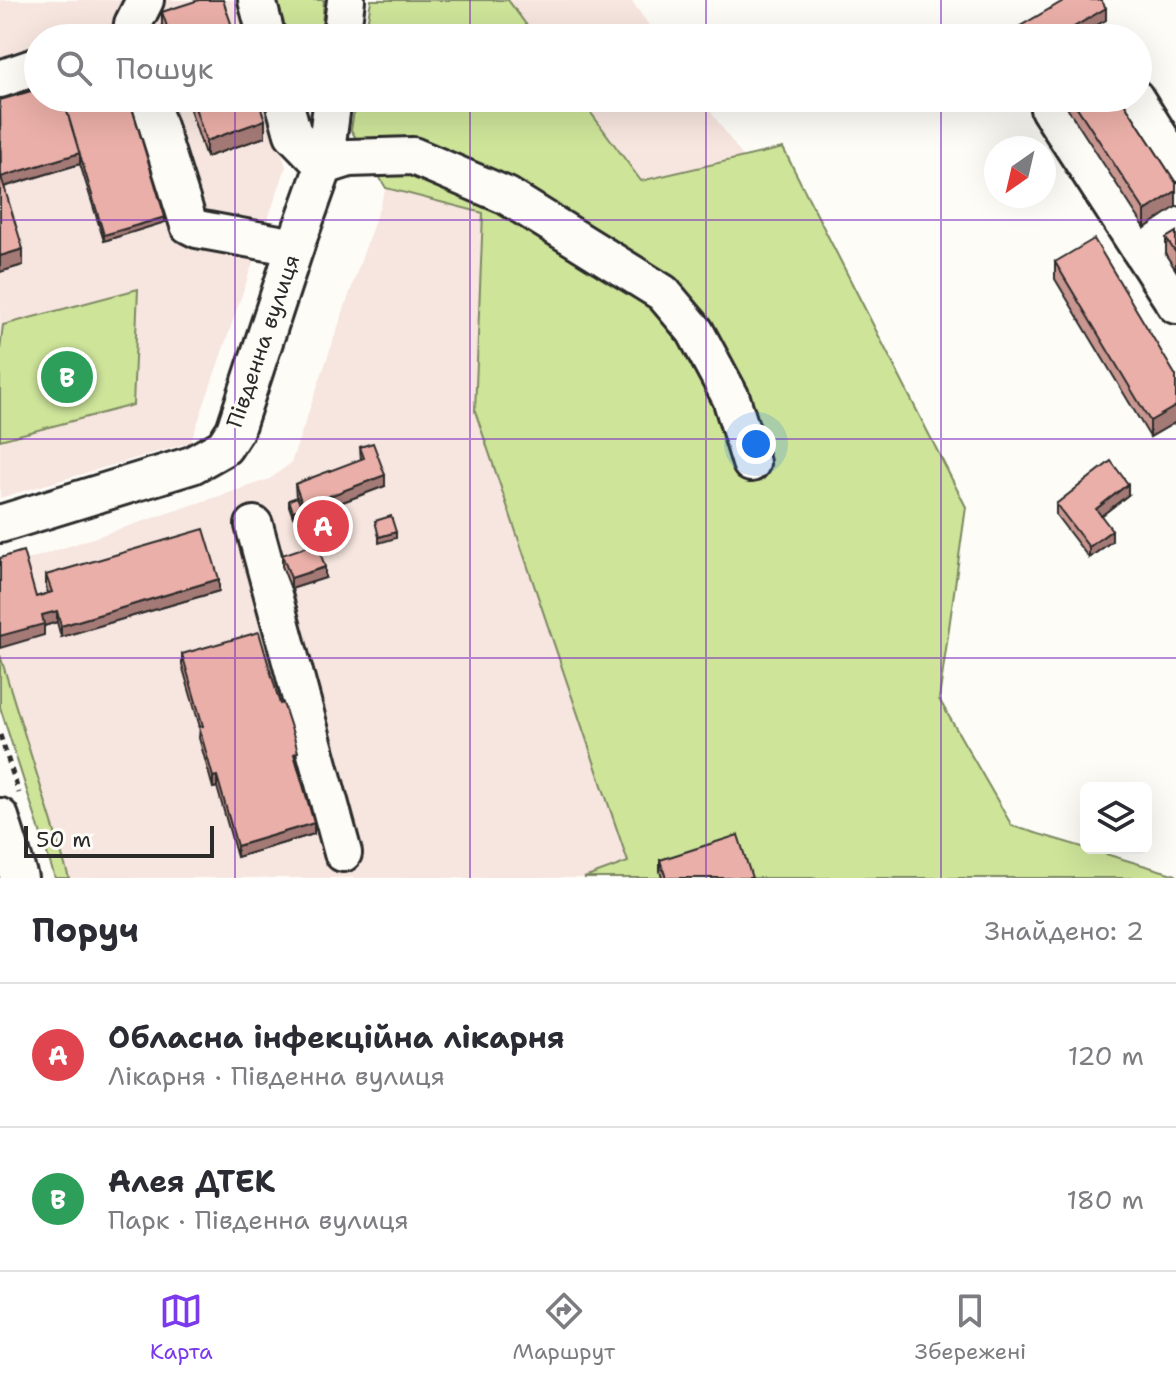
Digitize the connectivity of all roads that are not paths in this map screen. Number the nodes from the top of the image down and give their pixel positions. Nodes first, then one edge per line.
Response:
1 (145, 0) edge
2 (257, 0) edge
3 (346, 0) edge
4 (134, 24) edge
5 (263, 24) edge
6 (343, 24) edge
7 (24, 71) edge
8 (0, 79) edge
9 (153, 112) edge
10 (287, 112) edge
11 (331, 112) edge
12 (1051, 112) edge
13 (1144, 112) edge
14 (1176, 163) edge
15 (324, 166) junction
16 (1176, 226) edge
17 (295, 247) junction
18 (1139, 248) junction
19 (1176, 305) edge
20 (751, 463) dead end
21 (0, 524) edge
22 (254, 525) dead end
23 (0, 817) edge
24 (343, 853) dead end
25 (19, 878) edge

1 - 4 street
2 - 5 street
3 - 6 street
7 - 8 street
9 - 17 street
10 - 15 street
11 - 15 street, Південна вулиця
12 - 18 street
13 - 14 street
15 - 17 street, Південна вулиця
15 - 20 street
16 - 18 street
17 - 21 street, Південна вулиця
18 - 19 street
22 - 24 street
23 - 25 street

